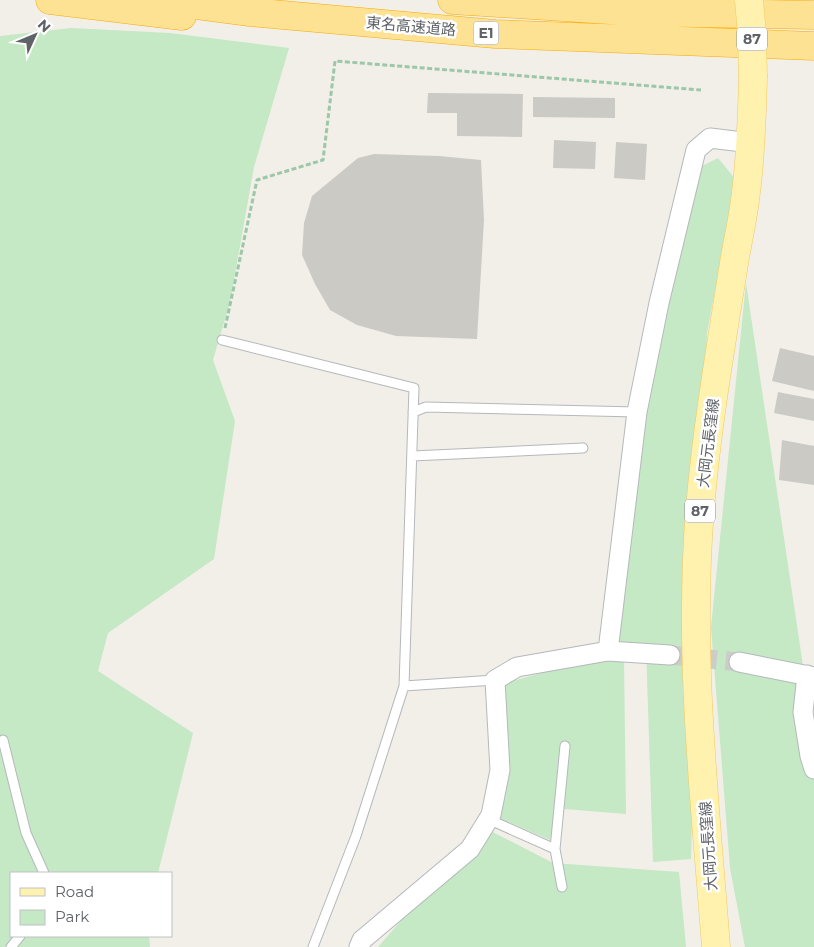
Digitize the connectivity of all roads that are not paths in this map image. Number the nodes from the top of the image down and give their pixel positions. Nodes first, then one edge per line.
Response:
1 (50, 0) edge
2 (159, 0) edge
3 (452, 0) edge
4 (749, 0) edge
5 (814, 14) edge
6 (495, 34) junction
7 (814, 46) edge
8 (751, 142) junction
9 (222, 340) road end
10 (414, 412) junction
11 (637, 412) junction
12 (583, 448) dead end
13 (412, 456) junction
14 (608, 651) junction
15 (670, 655) tunnel mouth
16 (739, 662) tunnel mouth
17 (811, 676) edge
18 (495, 680) junction
19 (404, 686) junction
20 (2, 740) dead end
21 (565, 746) dead end
22 (814, 769) edge
23 (488, 819) junction
24 (555, 849) junction
25 (44, 872) edge
26 (562, 888) dead end
27 (19, 937) edge
28 (11, 947) edge
29 (313, 947) edge
30 (359, 947) edge
31 (716, 947) edge

1 - 6 highway
2 - 6 highway, 東名高速道路 / E1
3 - 5 highway, 東名高速道路 / E1
4 - 8 main road, 大岡元長窪線 / 87, bridge
6 - 7 highway, 東名高速道路 / E1
8 - 11 street
8 - 31 main road, 大岡元長窪線 / 87
9 - 10 lane
10 - 11 lane
10 - 13 lane
11 - 14 street
12 - 13 lane
13 - 19 lane
14 - 15 street
14 - 18 street
16 - 17 street
17 - 22 street
18 - 19 lane
18 - 23 street
19 - 29 lane
20 - 25 lane
21 - 24 lane
23 - 24 lane
23 - 30 street
24 - 26 lane
27 - 28 lane

